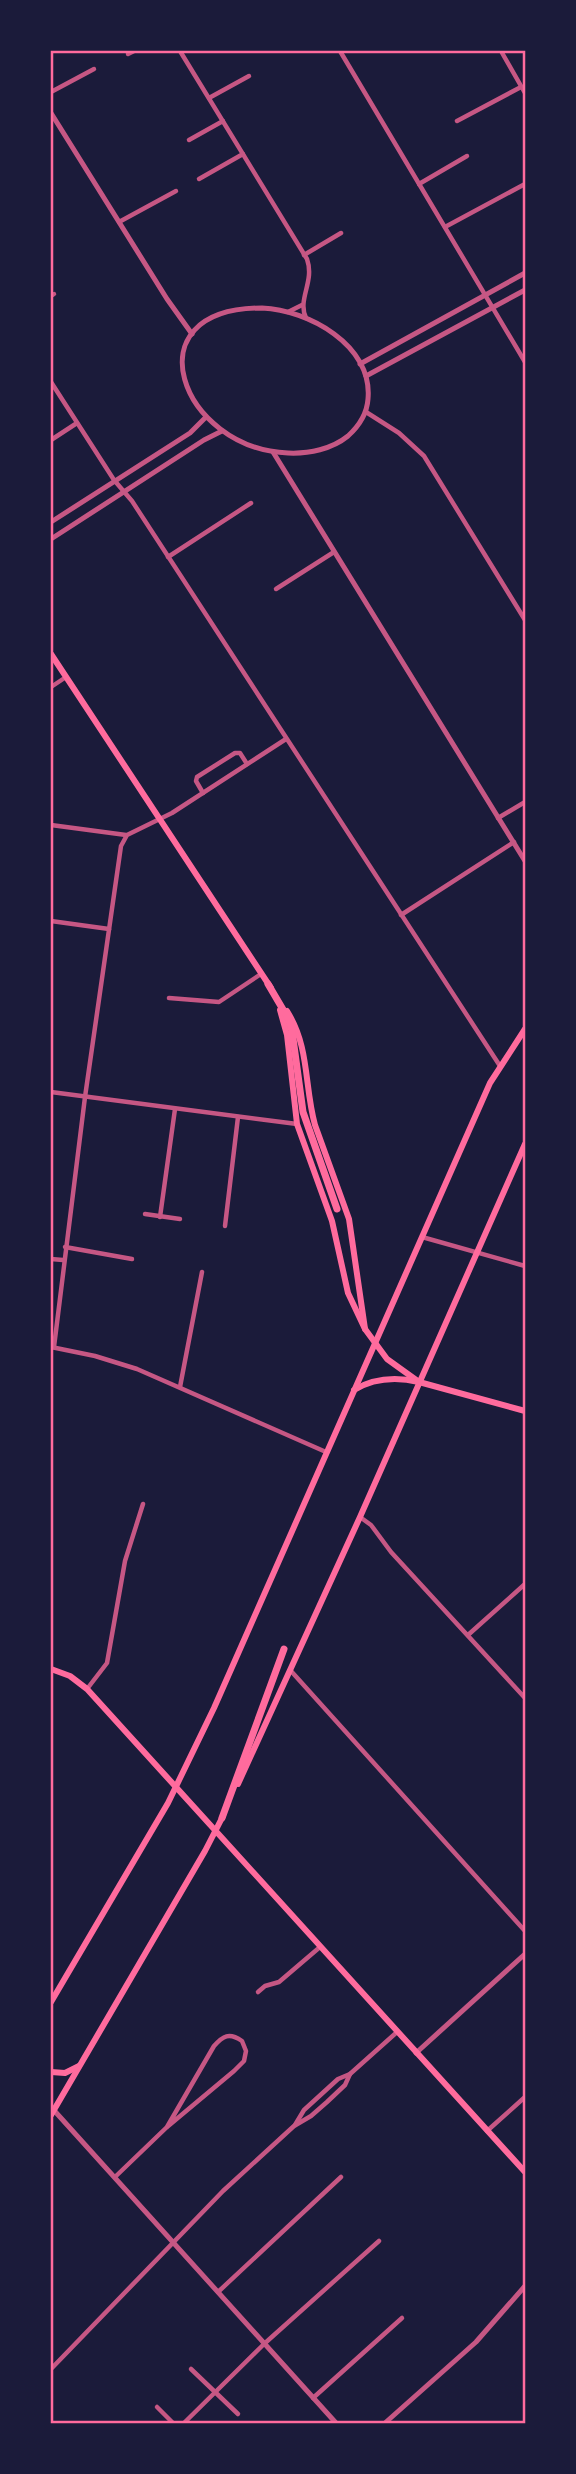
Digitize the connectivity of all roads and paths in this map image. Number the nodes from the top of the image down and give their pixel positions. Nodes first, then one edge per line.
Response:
1 (134, 51) edge
2 (180, 51) edge
3 (340, 51) edge
4 (501, 51) edge
5 (128, 54) dead end
6 (94, 69) dead end
7 (249, 76) dead end
8 (522, 86) junction
9 (51, 92) edge
10 (525, 93) edge
11 (209, 98) junction
12 (51, 113) edge
13 (223, 121) junction
14 (457, 121) dead end
15 (189, 140) dead end
16 (243, 154) junction
17 (467, 156) dead end
18 (199, 179) dead end
19 (419, 184) junction
20 (525, 184) edge
21 (176, 191) dead end
22 (119, 222) junction
23 (445, 227) junction
24 (341, 233) dead end
25 (304, 255) junction
26 (525, 273) edge
27 (525, 290) edge
28 (486, 295) junction
29 (302, 305) junction
30 (493, 308) junction
31 (288, 312) junction
32 (306, 318) junction
33 (192, 334) junction
34 (525, 362) edge
35 (360, 364) junction
36 (366, 376) junction
37 (51, 382) edge
38 (366, 412) junction
39 (206, 417) junction
40 (77, 423) junction
41 (222, 431) junction
42 (51, 440) edge
43 (273, 452) junction
44 (114, 481) junction
45 (125, 491) junction
46 (251, 503) dead end
47 (51, 522) edge
48 (51, 539) edge
49 (334, 552) junction
50 (168, 557) junction
51 (276, 589) dead end
52 (525, 620) edge
53 (51, 654) edge
54 (66, 677) junction
55 (51, 687) edge
56 (286, 739) junction
57 (247, 764) junction
58 (203, 793) junction
59 (525, 802) edge
60 (498, 818) junction
61 (159, 819) junction
62 (51, 825) edge
63 (127, 835) junction
64 (514, 842) junction
65 (525, 861) edge
66 (401, 915) junction
67 (51, 921) edge
68 (109, 929) junction
69 (261, 974) junction
70 (268, 984) junction
71 (169, 998) dead end
72 (525, 1028) edge
73 (499, 1066) junction
74 (51, 1093) edge
75 (85, 1097) junction
76 (175, 1109) junction
77 (238, 1118) junction
78 (297, 1124) junction
79 (525, 1146) edge
80 (337, 1209) dead end
81 (145, 1214) dead end
82 (160, 1217) junction
83 (180, 1219) dead end
84 (225, 1226) dead end
85 (422, 1237) junction
86 (65, 1247) junction
87 (476, 1252) junction
88 (51, 1259) edge
89 (132, 1259) dead end
90 (64, 1260) junction
91 (525, 1266) edge
92 (202, 1272) dead end
93 (365, 1329) junction
94 (374, 1344) junction
95 (53, 1347) edge
96 (419, 1382) junction
97 (180, 1387) junction
98 (353, 1391) junction
99 (525, 1411) edge
100 (326, 1452) junction
101 (143, 1504) dead end
102 (360, 1517) junction
103 (525, 1584) edge
104 (468, 1635) junction
105 (284, 1649) dead end
106 (51, 1669) edge
107 (291, 1671) junction
108 (88, 1689) junction
109 (525, 1698) edge
110 (176, 1788) junction
111 (222, 1818) junction
112 (216, 1831) junction
113 (525, 1931) edge
114 (320, 1947) junction
115 (525, 1954) edge
116 (258, 1992) dead end
117 (51, 2002) edge
118 (397, 2032) junction
119 (416, 2053) junction
120 (79, 2066) junction
121 (51, 2072) edge
122 (351, 2074) junction
123 (525, 2097) edge
124 (52, 2111) edge
125 (294, 2126) junction
126 (167, 2127) junction
127 (487, 2131) junction
128 (525, 2172) edge
129 (115, 2177) junction
130 (341, 2177) dead end
131 (379, 2241) dead end
132 (172, 2242) junction
133 (525, 2286) edge
134 (218, 2292) junction
135 (402, 2318) dead end
136 (264, 2344) junction
137 (51, 2368) edge
138 (191, 2369) dead end
139 (216, 2392) junction
140 (313, 2398) junction
141 (157, 2407) dead end
142 (238, 2414) dead end
143 (173, 2423) edge
144 (184, 2423) edge
145 (336, 2423) edge
146 (385, 2423) edge

1 - 5 street
2 - 11 street
3 - 19 street
4 - 8 street
6 - 9 street
7 - 11 street
8 - 10 street
8 - 14 street
11 - 13 street
12 - 22 street
13 - 15 street
13 - 16 street
16 - 18 street
16 - 25 street
17 - 19 street
19 - 23 street
20 - 23 street
21 - 22 street
22 - 33 street
23 - 28 street
24 - 25 street
25 - 29 street
26 - 28 street
27 - 30 street
28 - 30 street
28 - 35 street
29 - 31 street
29 - 32 street
30 - 34 street
30 - 36 street
31 - 32 street
31 - 33 street
32 - 35 street
33 - 39 street
35 - 36 street
36 - 38 street
37 - 40 street
38 - 43 street
38 - 52 street
39 - 41 street
39 - 44 street
40 - 42 street
40 - 44 street
41 - 43 street
41 - 45 street
43 - 49 street
44 - 45 street
44 - 47 street
45 - 48 street
45 - 50 street
46 - 50 street
49 - 51 street
49 - 60 street
50 - 56 street
53 - 54 main road
54 - 55 street
54 - 61 main road
56 - 57 street
56 - 66 street
57 - 58 street
57 - 58 street
58 - 61 street
59 - 60 street
60 - 64 street
61 - 63 street
61 - 69 main road
62 - 63 street
63 - 68 street
64 - 65 street
64 - 66 street
66 - 73 street
67 - 68 street
68 - 75 street
69 - 70 main road
69 - 71 street
70 - 78 main road
70 - 80 highway
70 - 93 main road
72 - 73 main road
73 - 85 main road
74 - 75 street
75 - 76 street
75 - 86 street
76 - 77 street
76 - 82 street
77 - 78 street
77 - 84 street
78 - 93 main road
79 - 87 main road
81 - 82 street
82 - 83 street
85 - 87 street
85 - 94 main road
86 - 89 street
86 - 90 street
87 - 91 street
87 - 96 main road
88 - 90 street
90 - 95 street
92 - 97 street
93 - 94 main road
94 - 96 main road
94 - 98 main road
95 - 97 street
96 - 98 main road
96 - 99 main road
96 - 102 main road
97 - 100 street
98 - 100 main road
100 - 110 main road
101 - 108 street
102 - 104 street
102 - 107 main road
103 - 104 street
104 - 109 street
105 - 111 highway
106 - 108 main road
107 - 111 main road
107 - 113 street
108 - 110 main road
110 - 112 main road
110 - 117 main road
111 - 112 main road
112 - 114 main road
112 - 120 main road
114 - 116 street
114 - 118 main road
115 - 119 street
118 - 119 main road
118 - 122 street
119 - 127 main road
120 - 121 main road
120 - 124 main road
122 - 125 street
122 - 125 street
123 - 127 street
124 - 129 street
125 - 132 street
126 - 126 street
126 - 129 street
127 - 128 main road
129 - 132 street
130 - 134 street
131 - 136 street
132 - 134 street
132 - 137 street
133 - 146 street
134 - 136 street
135 - 140 street
136 - 139 street
136 - 140 street
138 - 139 street
139 - 142 street
139 - 144 street
140 - 145 street
141 - 143 street

